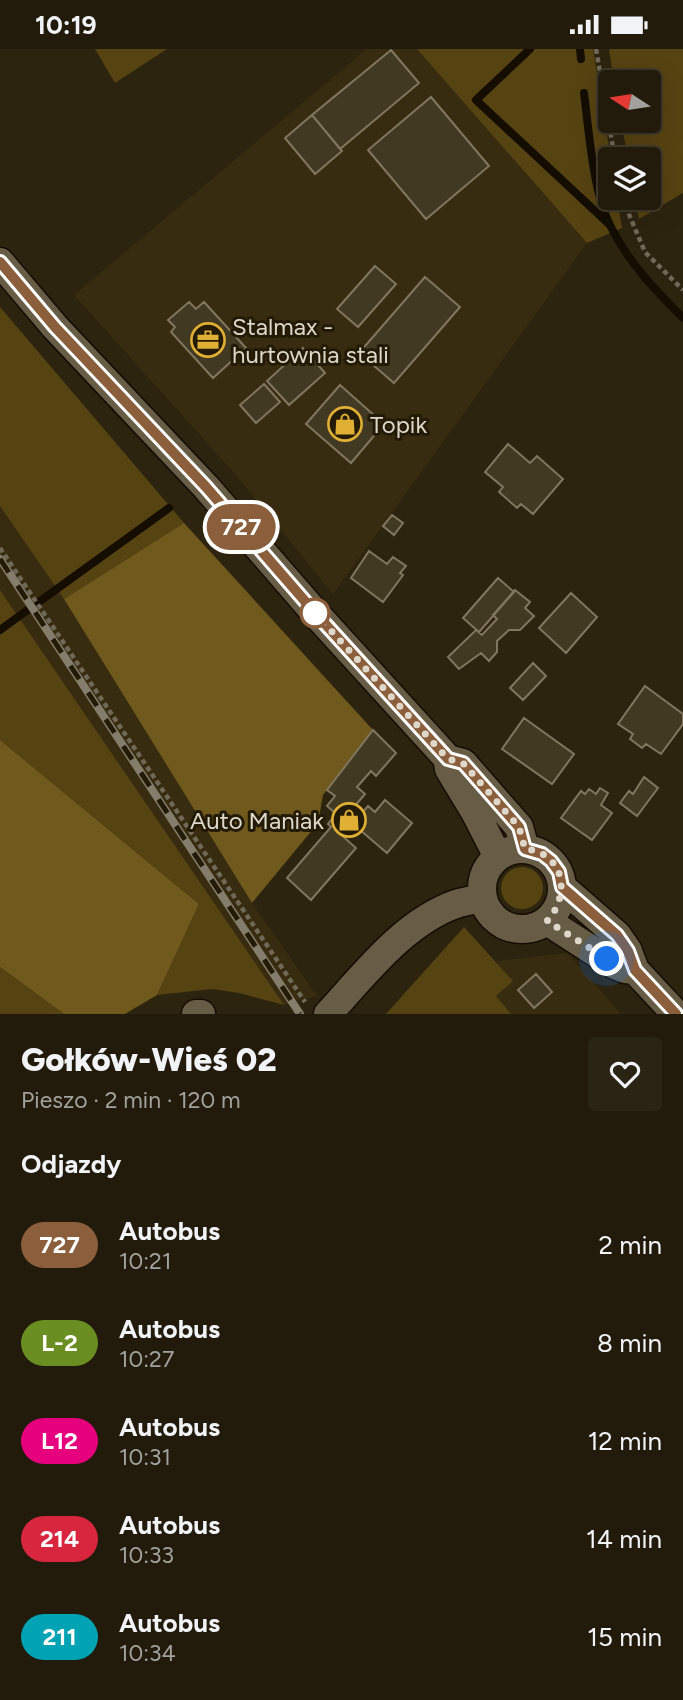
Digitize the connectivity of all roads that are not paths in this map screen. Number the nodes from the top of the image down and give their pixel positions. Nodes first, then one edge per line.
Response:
1 (0, 262) edge
2 (511, 853) junction
3 (562, 887) junction
4 (483, 898) junction
5 (547, 921) junction
6 (635, 970) junction
7 (317, 1008) edge
8 (676, 1014) edge

1 - 2 street
2 - 3 street
2 - 4 street
3 - 5 street
3 - 6 street
4 - 5 street
4 - 7 street
5 - 6 street
6 - 8 street

